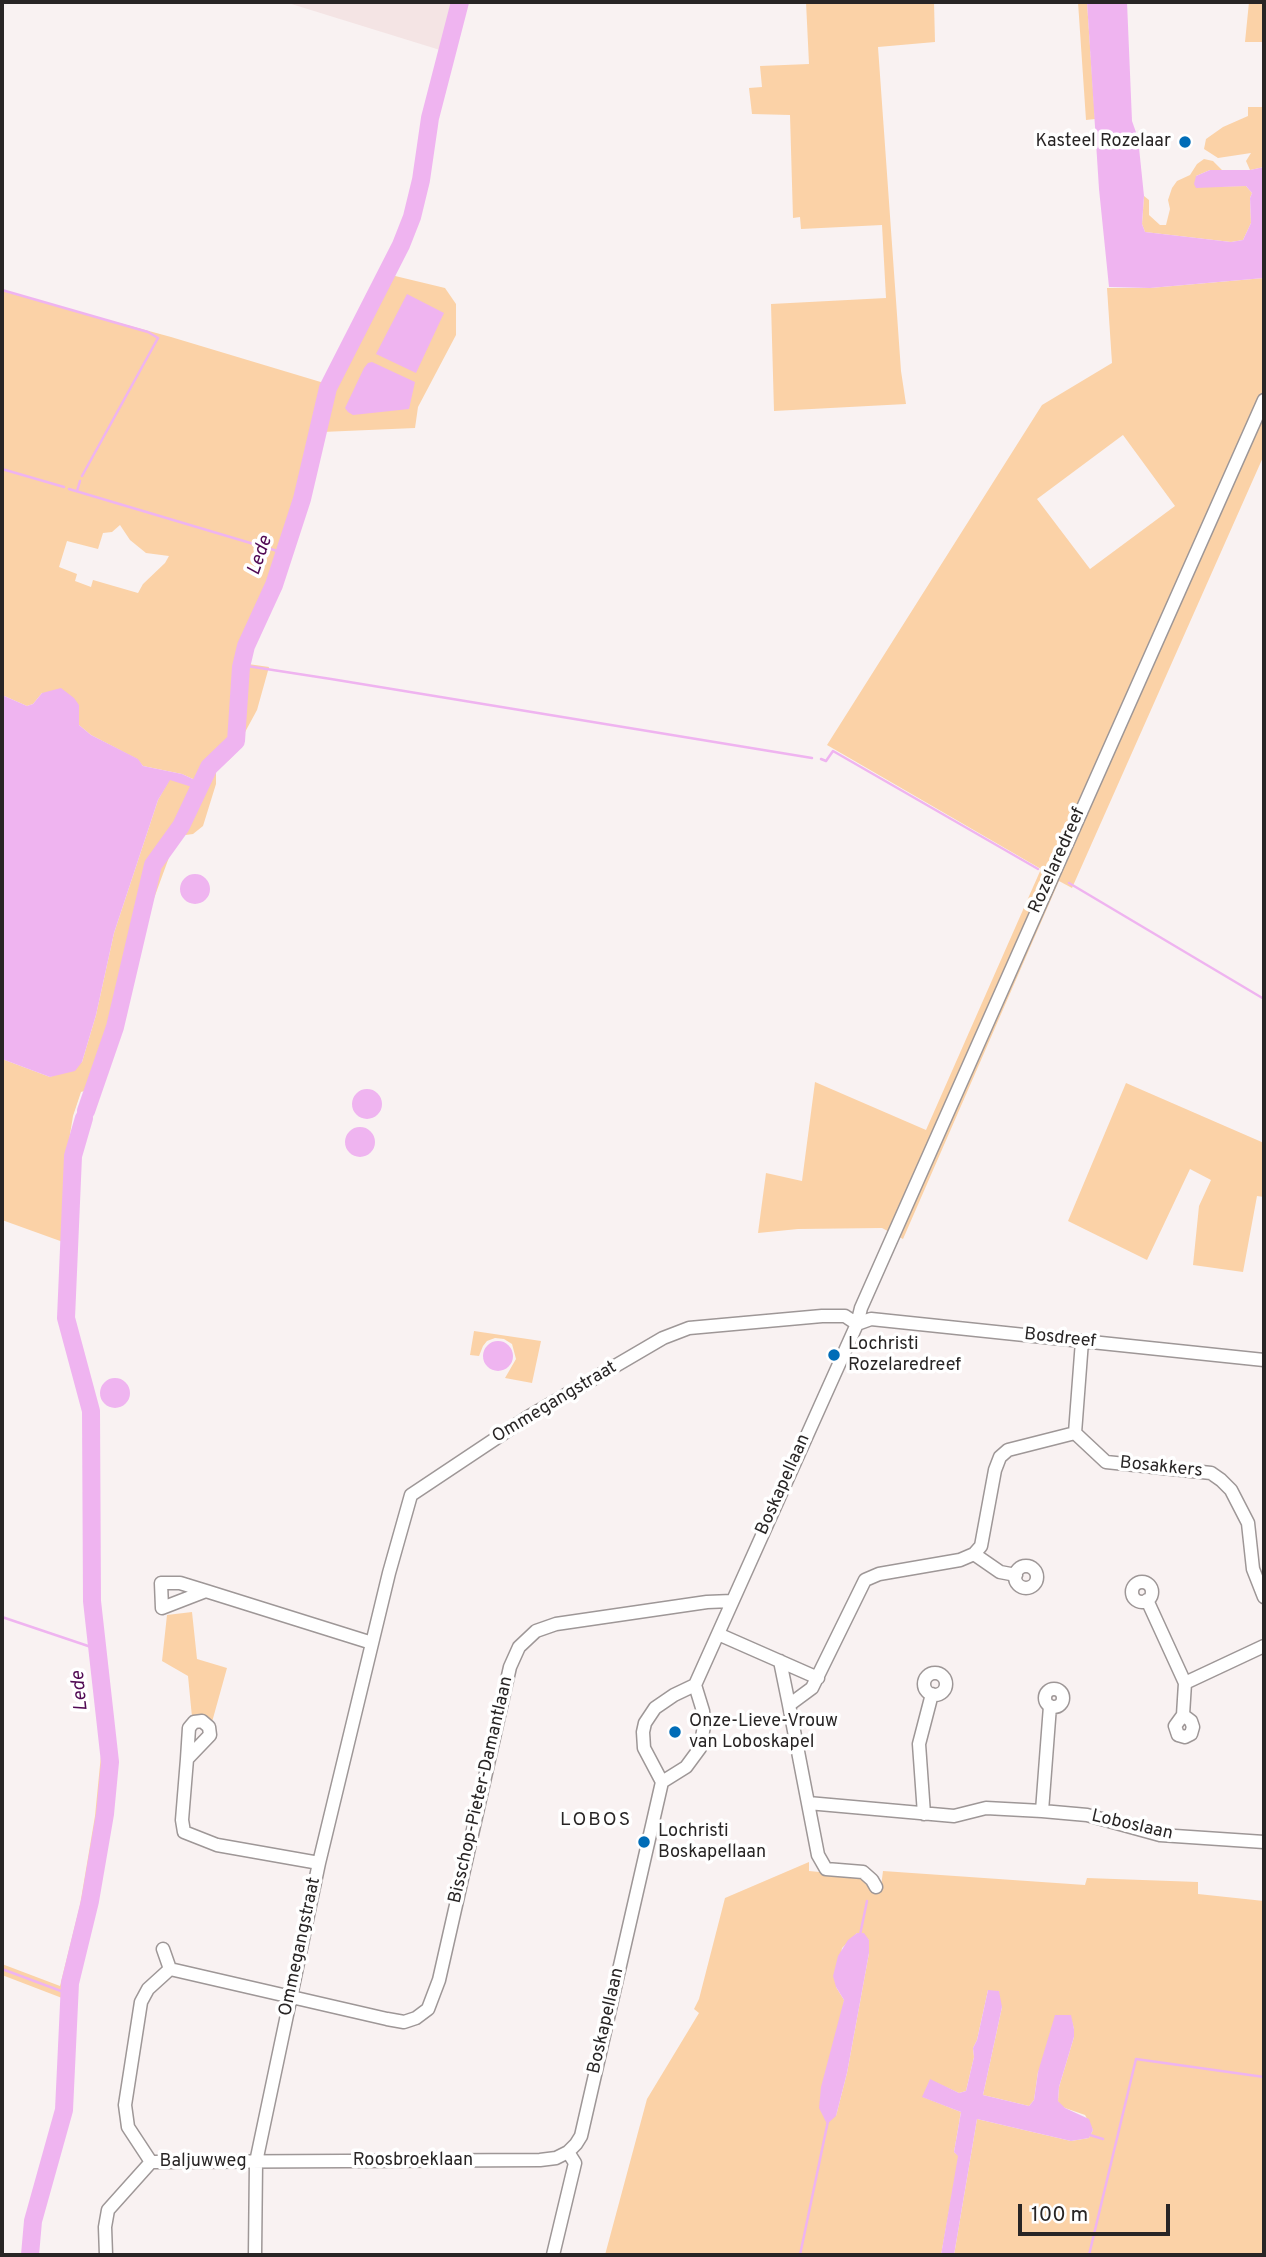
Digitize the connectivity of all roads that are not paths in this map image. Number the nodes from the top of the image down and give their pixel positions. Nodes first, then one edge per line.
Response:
1 (1264, 400) edge
2 (857, 1324) junction
3 (1082, 1341) junction
4 (1264, 1360) edge
5 (1076, 1433) junction
6 (974, 1554) junction
7 (1016, 1575) dead end
8 (206, 1591) dead end
9 (1264, 1597) edge
10 (732, 1601) junction
11 (1147, 1601) dead end
12 (718, 1634) junction
13 (372, 1643) junction
14 (1264, 1646) edge
15 (780, 1661) junction
16 (818, 1678) junction
17 (1185, 1683) junction
18 (695, 1685) junction
19 (932, 1694) dead end
20 (789, 1705) junction
21 (1050, 1706) dead end
22 (1183, 1715) dead end
23 (187, 1759) dead end
24 (662, 1782) junction
25 (808, 1803) junction
26 (1042, 1811) junction
27 (924, 1814) junction
28 (1264, 1842) edge
29 (318, 1863) junction
30 (876, 1887) dead end
31 (163, 1950) dead end
32 (170, 1969) junction
33 (290, 1996) junction
34 (568, 2152) junction
35 (150, 2162) junction
36 (256, 2162) junction
37 (106, 2255) edge
38 (255, 2255) edge
39 (553, 2255) edge

1 - 2 street, Rozelaredreef
2 - 3 street, Bosdreef
2 - 10 street, Boskapellaan
2 - 13 street, Ommegangstraat
3 - 4 street, Bosdreef
3 - 5 street
5 - 6 street
5 - 9 street, Bosakkers
6 - 7 street
6 - 16 street
8 - 13 street
10 - 12 street, Boskapellaan
10 - 33 street, Bisschop-Pieter-Damantlaan
11 - 17 street
12 - 15 street
12 - 18 street, Boskapellaan
13 - 29 street, Ommegangstraat
14 - 17 street
15 - 16 street
15 - 20 street
16 - 20 street
17 - 22 street
18 - 24 street
18 - 24 street
19 - 27 street
20 - 25 street
21 - 26 street
23 - 29 street
24 - 34 street, Boskapellaan
25 - 27 street, Loboslaan
25 - 30 street
26 - 27 street, Loboslaan
26 - 28 street, Loboslaan
29 - 33 street, Ommegangstraat
31 - 32 street
32 - 33 street, Bisschop-Pieter-Damantlaan
32 - 35 street
33 - 36 street, Ommegangstraat
34 - 36 street, Roosbroeklaan
34 - 39 street
35 - 36 street, Baljuwweg
35 - 37 street
36 - 38 street, Ommegangstraat

